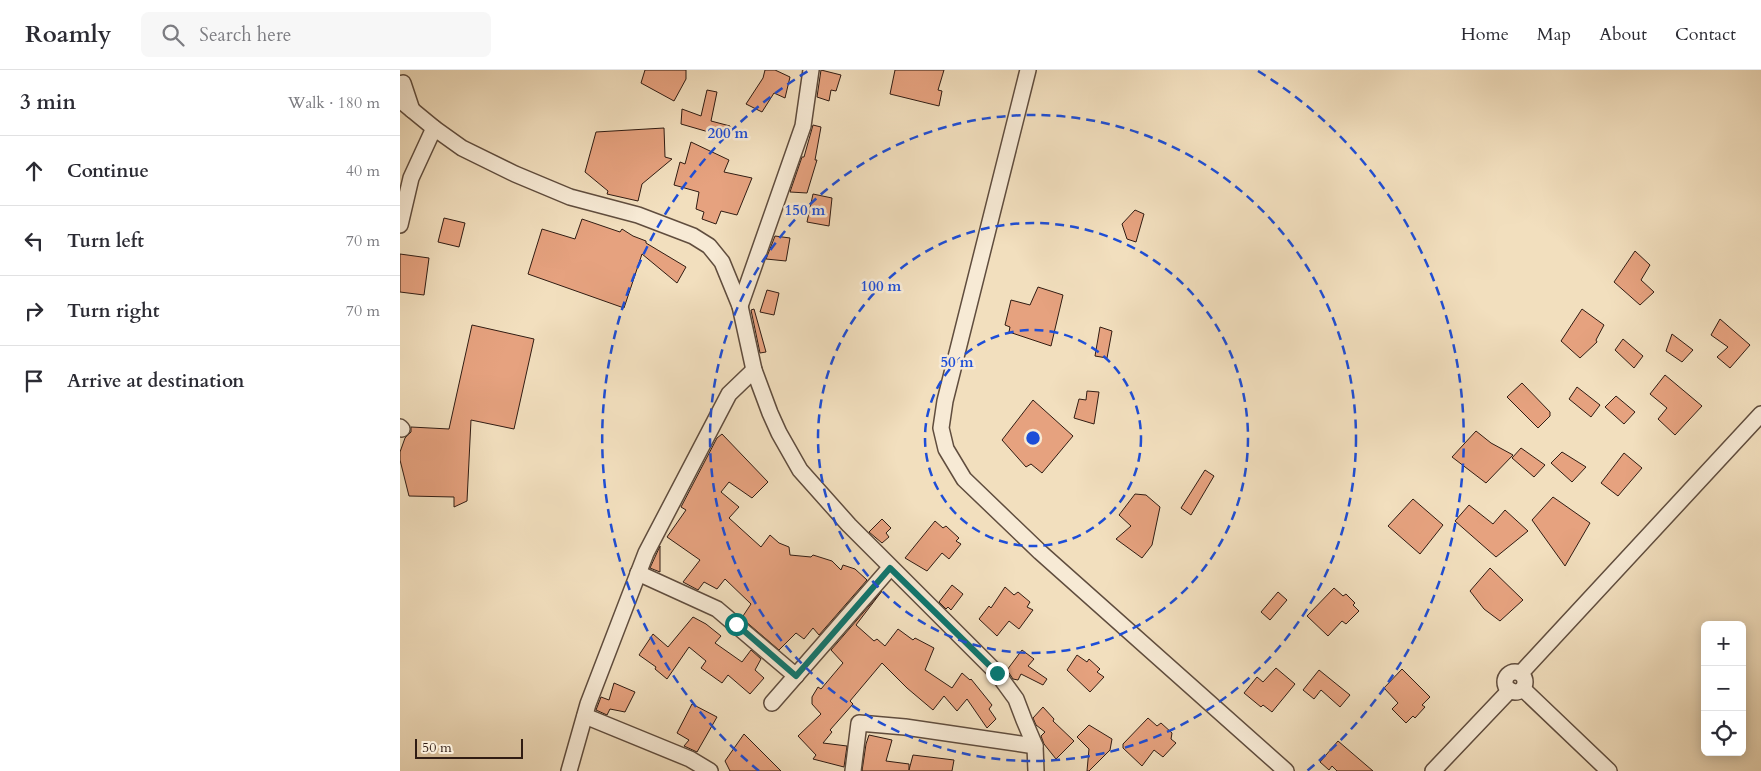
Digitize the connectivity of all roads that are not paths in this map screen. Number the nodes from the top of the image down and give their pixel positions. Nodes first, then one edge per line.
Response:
1 (811, 70) edge
2 (1028, 70) edge
3 (403, 77) edge
4 (400, 100) edge
5 (412, 110) junction
6 (434, 128) junction
7 (400, 225) edge
8 (740, 306) junction
9 (754, 370) junction
10 (1761, 414) edge
11 (890, 568) junction
12 (638, 573) junction
13 (796, 676) junction
14 (1516, 689) junction
15 (772, 703) dead end
16 (584, 716) junction
17 (1034, 746) junction
18 (569, 771) edge
19 (710, 771) edge
20 (853, 771) edge
21 (1036, 771) edge
22 (1286, 771) edge
23 (1433, 771) edge
24 (1609, 771) edge

1 - 8 street
2 - 22 street
3 - 5 street
4 - 5 street
5 - 6 street
6 - 7 street
6 - 8 street
8 - 9 street
9 - 11 street
9 - 12 street
10 - 14 street
11 - 13 street
11 - 17 street
12 - 13 street
12 - 16 street
13 - 15 street
14 - 23 street
14 - 24 street
16 - 18 street
16 - 19 street
17 - 20 street
17 - 21 street

